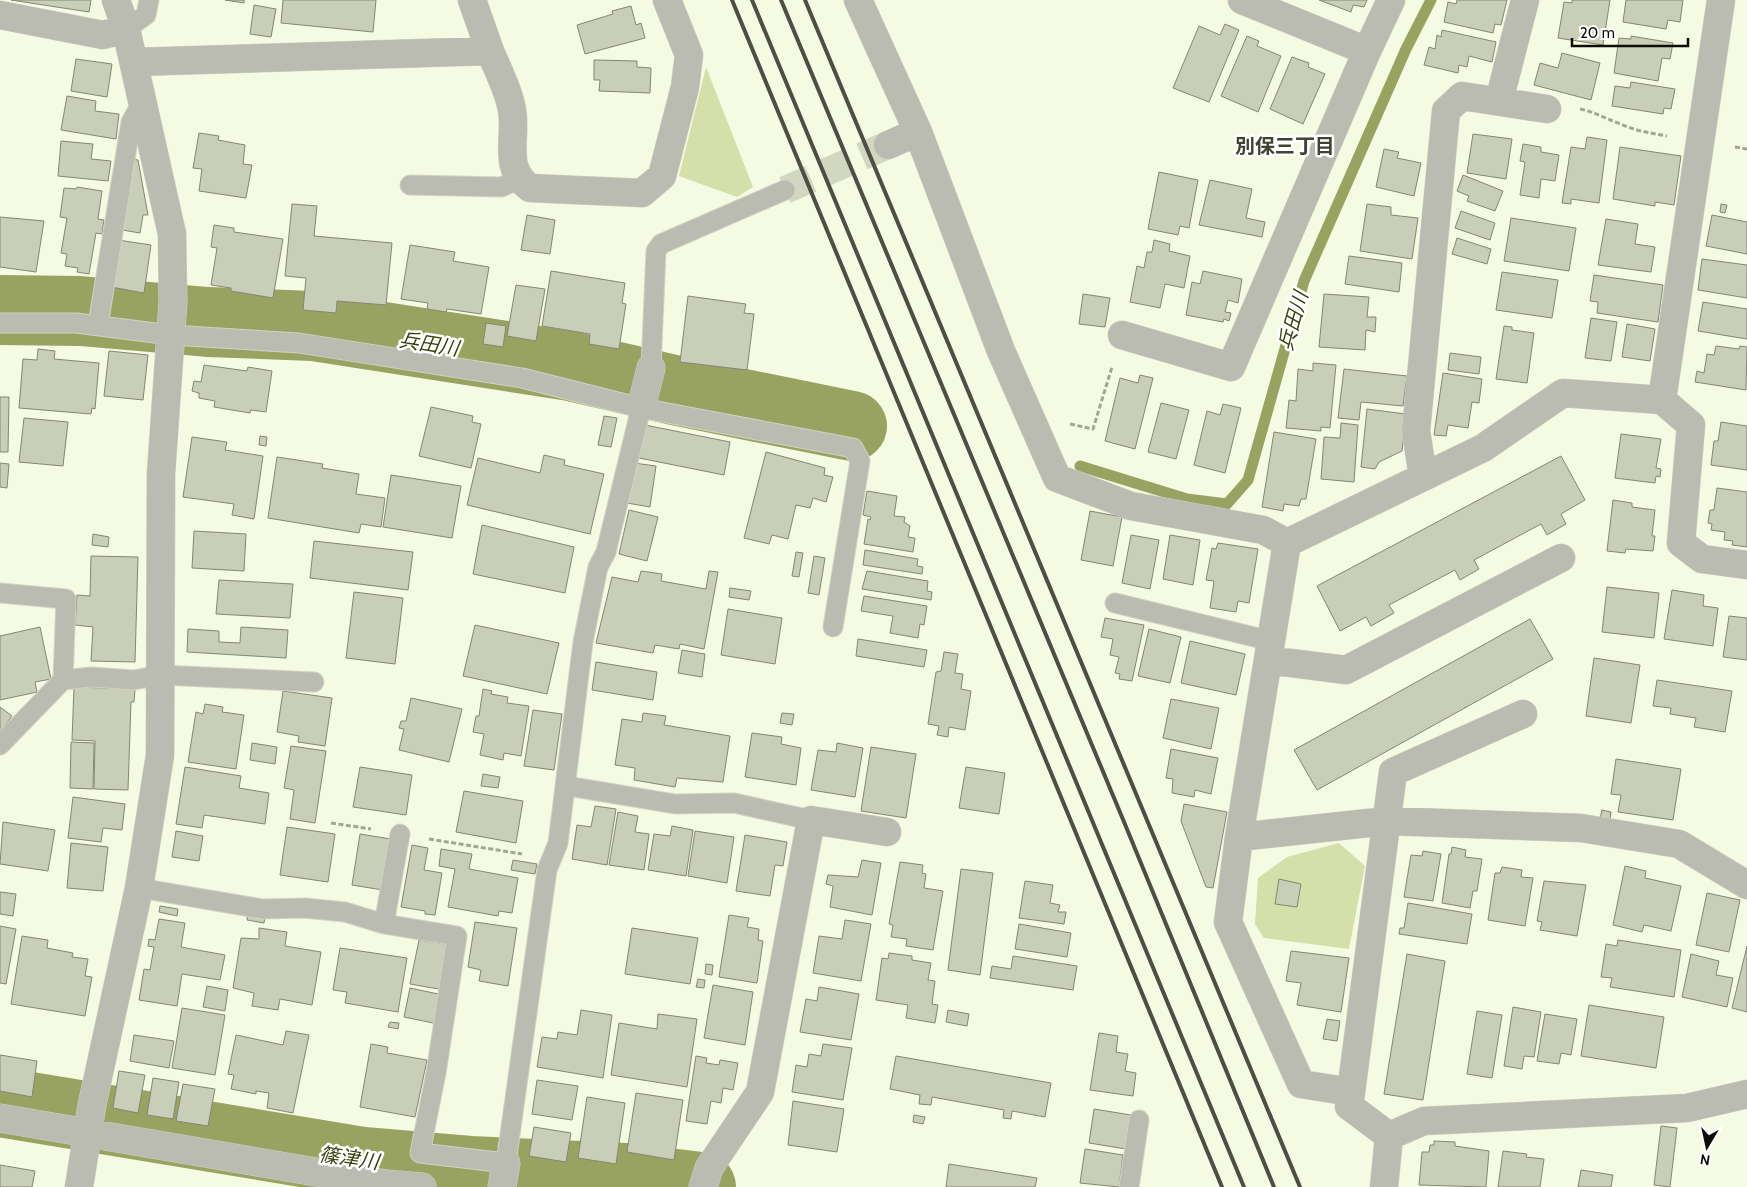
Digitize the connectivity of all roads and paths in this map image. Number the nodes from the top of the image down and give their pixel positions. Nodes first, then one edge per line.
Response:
1 (116, 0) edge
2 (149, 0) edge
3 (472, 0) edge
4 (667, 0) edge
5 (858, 0) edge
6 (1242, 0) edge
7 (1391, 0) edge
8 (1524, 0) edge
9 (1721, 0) edge
10 (0, 15) edge
11 (126, 30) junction
12 (490, 50) junction
13 (1367, 51) junction
14 (134, 62) junction
15 (143, 100) junction
16 (1499, 101) junction
17 (1547, 109) joint
18 (918, 132) junction
19 (1701, 142) junction
20 (888, 146) tunnel mouth
21 (1747, 149) edge
22 (518, 180) junction
23 (410, 185) dead end
24 (785, 190) tunnel mouth
25 (0, 323) edge
26 (99, 324) junction
27 (171, 333) junction
28 (1122, 335) joint
29 (650, 368) joint
30 (1662, 400) junction
31 (642, 404) junction
32 (1034, 426) junction
33 (1423, 477) junction
34 (1287, 543) junction
35 (1561, 558) dead end
36 (1747, 565) edge
37 (0, 593) edge
38 (1115, 603) dead end
39 (833, 627) dead end
40 (1270, 650) junction
41 (160, 675) junction
42 (63, 680) junction
43 (314, 682) dead end
44 (1523, 714) dead end
45 (0, 745) edge
46 (567, 786) junction
47 (811, 820) junction
48 (1387, 821) junction
49 (331, 822) dead end
50 (887, 832) dead end
51 (400, 834) junction
52 (1240, 837) junction
53 (552, 860) junction
54 (1747, 885) edge
55 (139, 888) junction
56 (384, 924) junction
57 (1351, 1092) junction
58 (1747, 1094) edge
59 (0, 1118) edge
60 (1139, 1120) dead end
61 (90, 1121) junction
62 (1389, 1136) junction
63 (706, 1177) edge
64 (503, 1178) edge
65 (386, 1186) edge
66 (78, 1187) edge
67 (422, 1187) edge
68 (1129, 1187) edge
69 (1384, 1187) edge

1 - 11 street
2 - 11 lane
3 - 12 street
4 - 22 street
5 - 18 street
6 - 13 street
7 - 13 street
8 - 16 street
9 - 19 street
10 - 11 street
11 - 14 street
12 - 14 street
12 - 22 street
13 - 28 street
14 - 15 street
15 - 26 lane
15 - 27 street
16 - 17 street
16 - 33 street
17 - 19 path
18 - 20 street
18 - 32 street
19 - 21 path
19 - 30 street
22 - 23 lane
24 - 29 lane
25 - 26 lane
26 - 27 lane
27 - 31 lane
27 - 41 street
28 - 32 path
29 - 31 street
30 - 33 street
30 - 36 street
31 - 39 lane
31 - 46 lane
32 - 34 street
33 - 34 street
34 - 40 street
35 - 40 street
37 - 42 lane
38 - 40 lane
40 - 52 street
41 - 42 lane
41 - 43 lane
41 - 55 street
42 - 45 lane
44 - 48 street
46 - 47 lane
46 - 53 lane
47 - 50 street
47 - 63 street
48 - 52 street
48 - 54 street
48 - 57 street
49 - 51 path
51 - 53 path
51 - 56 lane
52 - 57 street
53 - 64 lane
55 - 56 lane
55 - 61 street
56 - 64 lane
57 - 62 street
58 - 62 street
59 - 61 street
60 - 68 lane
61 - 65 street
61 - 66 street
62 - 69 street
65 - 67 street

